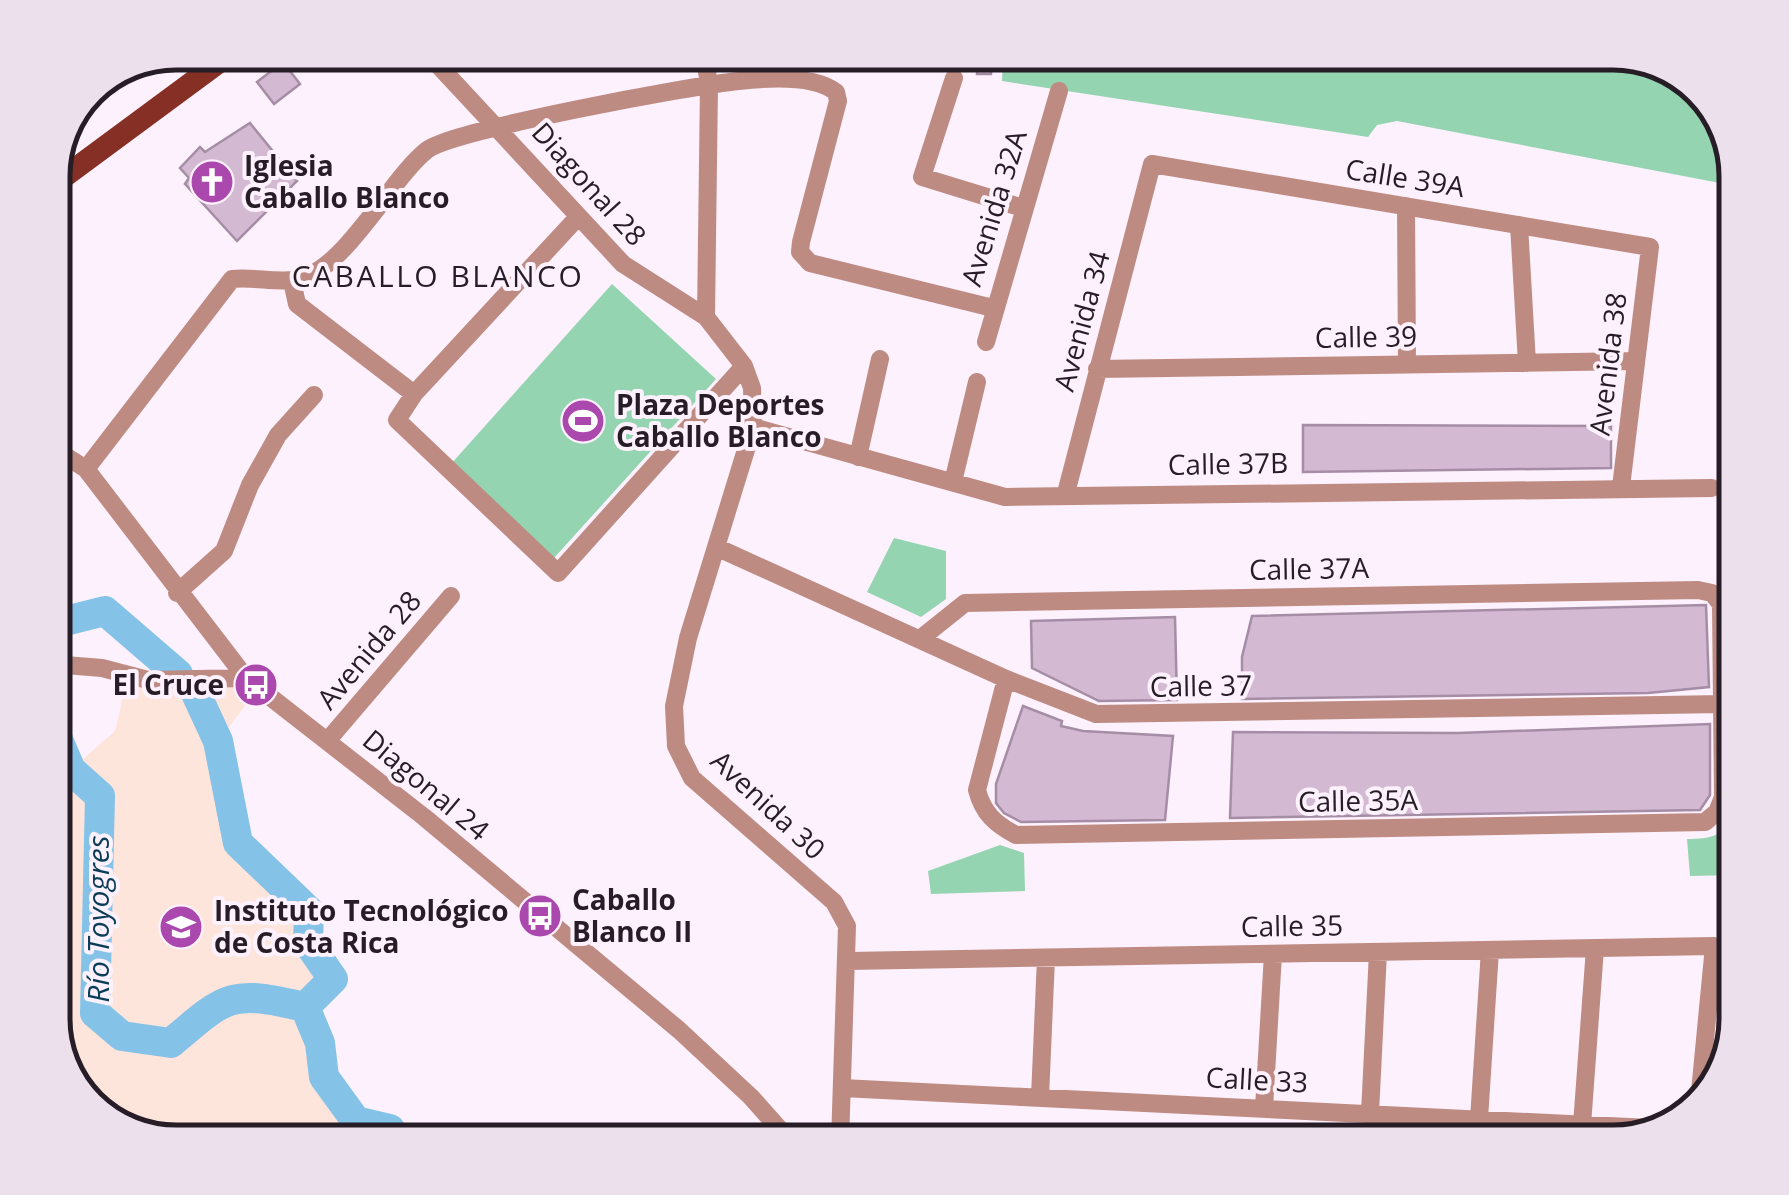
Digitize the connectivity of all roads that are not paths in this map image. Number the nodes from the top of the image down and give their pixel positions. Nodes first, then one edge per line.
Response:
1 (210, 70) edge
2 (444, 70) edge
3 (707, 70) edge
4 (954, 78) dead end
5 (709, 85) junction
6 (1058, 91) dead end
7 (500, 127) junction
8 (1152, 164) joint
9 (70, 173) edge
10 (1406, 206) junction
11 (1024, 208) junction
12 (578, 217) junction
13 (1519, 225) junction
14 (1650, 247) joint
15 (292, 280) junction
16 (993, 308) junction
17 (706, 317) junction
18 (986, 342) dead end
19 (880, 359) dead end
20 (1636, 361) junction
21 (1527, 363) junction
22 (1407, 364) junction
23 (744, 366) junction
24 (1098, 369) junction
25 (977, 382) dead end
26 (752, 388) joint
27 (414, 394) junction
28 (314, 395) dead end
29 (753, 426) junction
30 (858, 457) junction
31 (70, 459) edge
32 (86, 469) junction
33 (952, 482) junction
34 (1622, 488) junction
35 (1712, 488) dead end
36 (1066, 493) junction
37 (716, 546) junction
38 (178, 592) junction
39 (451, 596) dead end
40 (1719, 603) edge
41 (920, 640) junction
42 (70, 665) edge
43 (246, 678) junction
44 (1006, 678) junction
45 (1719, 704) edge
46 (328, 740) junction
47 (1719, 809) edge
48 (1714, 946) junction
49 (1719, 947) edge
50 (1595, 948) junction
51 (1490, 950) junction
52 (1378, 952) junction
53 (1273, 954) junction
54 (1046, 958) junction
55 (848, 962) junction
56 (1702, 1076) edge
57 (842, 1088) junction
58 (1040, 1097) junction
59 (1264, 1108) junction
60 (1370, 1113) junction
61 (1478, 1119) junction
62 (1582, 1124) junction
63 (776, 1125) edge
64 (841, 1125) edge
65 (1599, 1125) edge

1 - 9 main road
2 - 7 street, Diagonal 28
3 - 5 street
4 - 11 street
5 - 7 street
5 - 16 street
5 - 17 street
6 - 11 street, Avenida 32A
7 - 12 street, Diagonal 28
7 - 15 street
8 - 10 street, Calle 39A
8 - 24 street, Avenida 34
10 - 13 street, Calle 39A
10 - 22 street
11 - 16 street, Avenida 32A
12 - 17 street, Diagonal 28
12 - 27 street
13 - 14 street, Calle 39A
13 - 21 street
14 - 20 street, Avenida 38
15 - 27 street
15 - 32 street
16 - 18 street, Avenida 32A
17 - 23 street, Diagonal 28
19 - 30 street
20 - 21 street, Calle 39
20 - 34 street, Avenida 38
21 - 22 street, Calle 39
22 - 24 street, Calle 39
23 - 26 street, Diagonal 28
23 - 27 street
24 - 36 street, Avenida 34
25 - 33 street
26 - 29 street, Avenida 30
28 - 38 street
29 - 30 street, Calle 37B
29 - 37 street, Avenida 30
30 - 33 street, Calle 37B
31 - 32 street, Diagonal 24
32 - 38 street, Diagonal 24
33 - 36 street, Calle 37B
34 - 35 street, Calle 37B
34 - 36 street, Calle 37B
37 - 41 street, Calle 37
37 - 55 street, Avenida 30
38 - 43 street, Diagonal 24
39 - 46 street, Avenida 28
40 - 41 street, Calle 37A
41 - 44 street, Calle 37
42 - 43 street
43 - 46 street, Diagonal 24
44 - 45 street, Calle 37
44 - 47 street, Calle 35A
46 - 63 street, Diagonal 24
48 - 49 street, Calle 35
48 - 50 street, Calle 35
48 - 56 street
50 - 51 street, Calle 35
50 - 62 street
51 - 52 street, Calle 35
51 - 61 street
52 - 53 street, Calle 35
52 - 60 street
53 - 54 street, Calle 35
53 - 59 street
54 - 55 street, Calle 35
54 - 58 street
55 - 57 street, Avenida 30
57 - 58 street, Calle 33
57 - 64 street, Avenida 30
58 - 59 street, Calle 33
59 - 60 street, Calle 33
60 - 61 street, Calle 33
61 - 62 street, Calle 33
62 - 65 street, Calle 33

